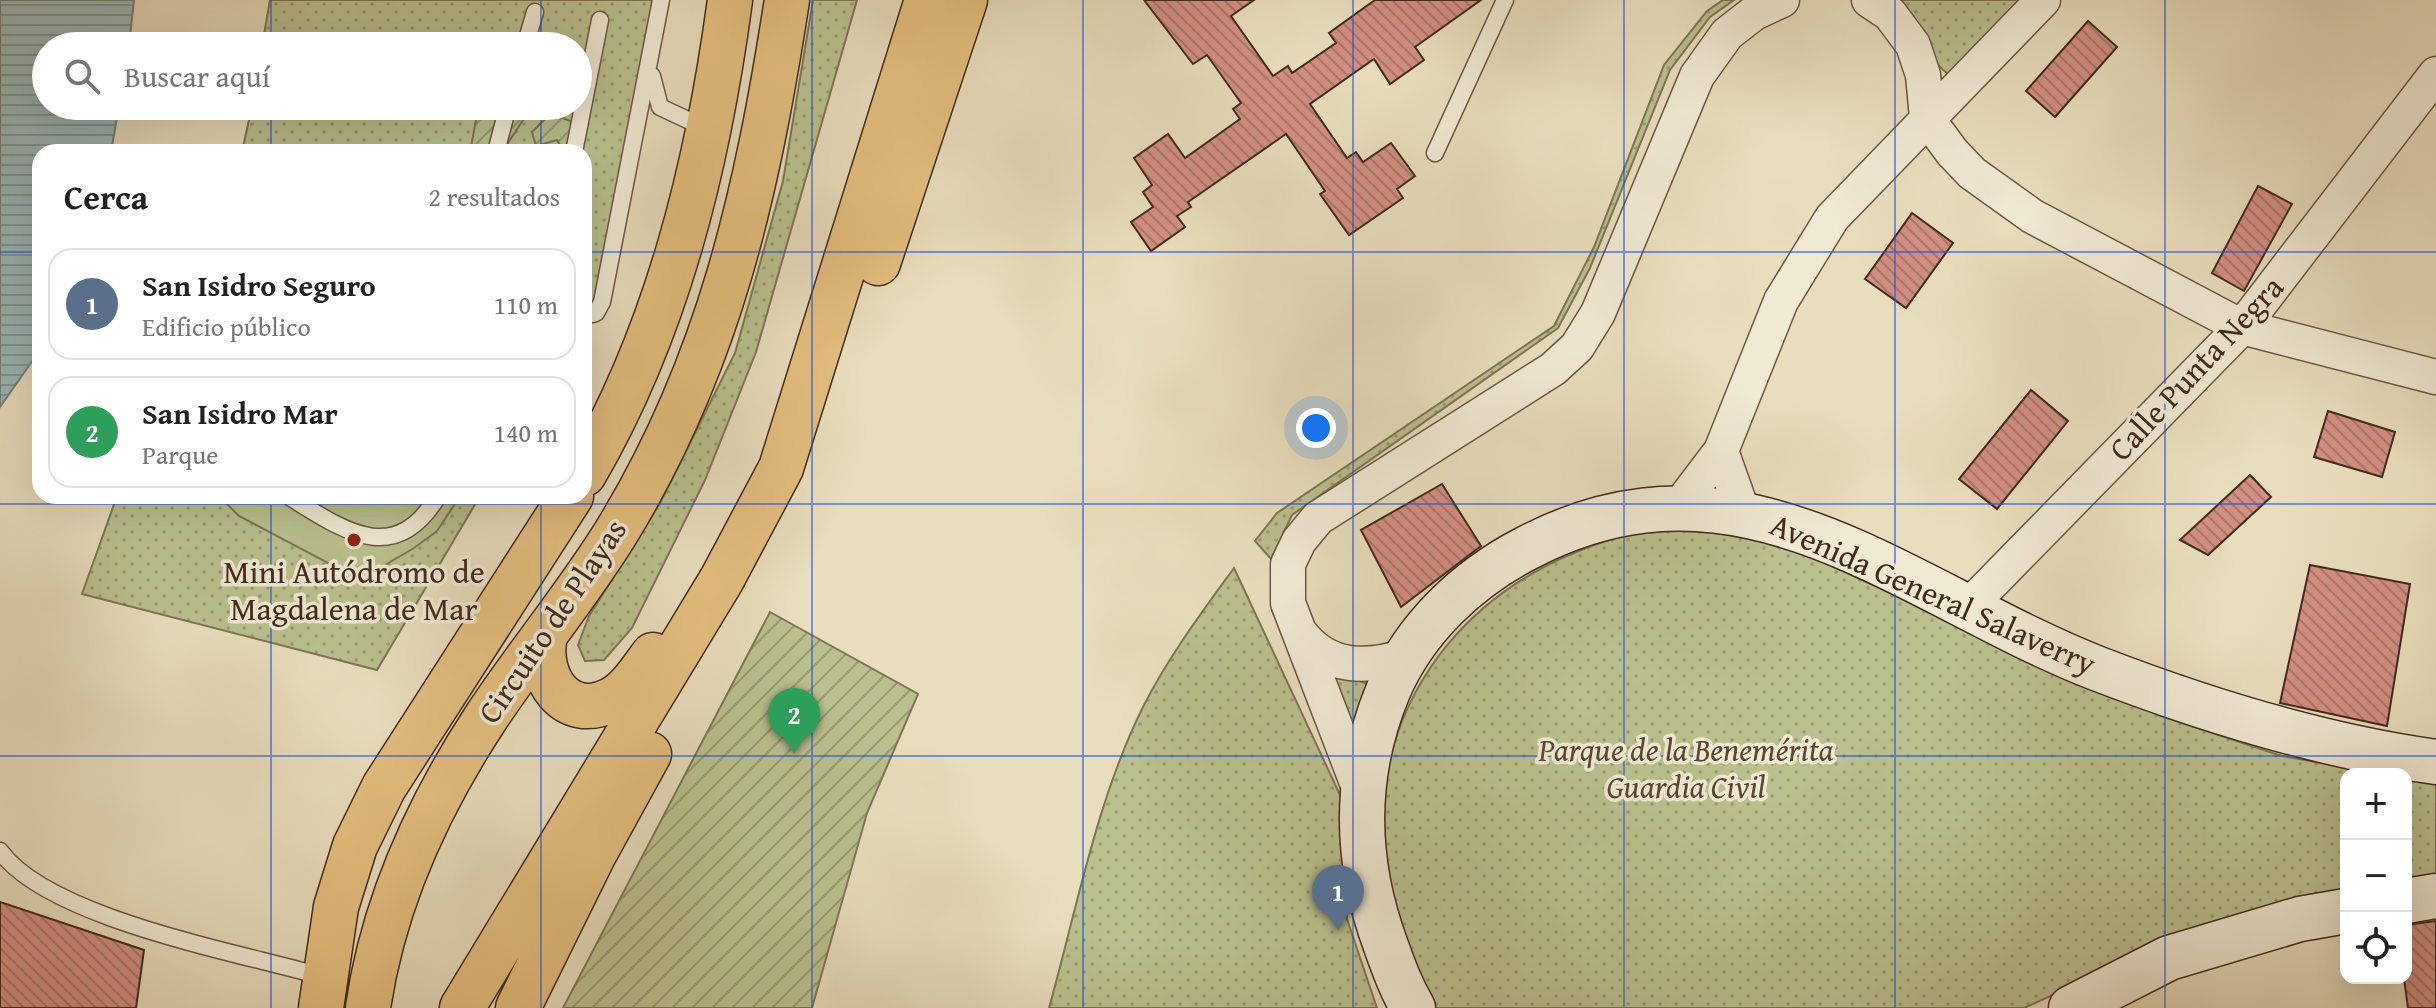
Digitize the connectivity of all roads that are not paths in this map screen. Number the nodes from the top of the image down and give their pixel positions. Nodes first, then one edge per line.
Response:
1 (661, 0) edge
2 (730, 0) edge
3 (787, 0) edge
4 (902, 0) edge
5 (927, 0) edge
6 (965, 0) edge
7 (1505, 0) edge
8 (1782, 0) edge
9 (1869, 0) edge
10 (2043, 0) edge
11 (535, 12) dead end
12 (600, 20) dead end
13 (529, 32) edge
14 (592, 61) edge
15 (650, 62) junction
16 (2436, 74) edge
17 (1927, 118) junction
18 (504, 120) edge
19 (580, 120) edge
20 (708, 130) junction
21 (498, 144) edge
22 (576, 144) edge
23 (1435, 153) dead end
24 (592, 314) edge
25 (2242, 327) junction
26 (2436, 377) edge
27 (1721, 451) junction
28 (592, 458) edge
29 (301, 504) edge
30 (433, 504) edge
31 (566, 504) edge
32 (1677, 509) junction
33 (1743, 513) junction
34 (1967, 608) junction
35 (1299, 630) junction
36 (545, 636) junction
37 (1407, 656) junction
38 (2436, 762) edge
39 (1361, 793) junction
40 (0, 851) edge
41 (2436, 896) edge
42 (2412, 900) edge
43 (2340, 912) edge
44 (323, 992) edge
45 (1410, 1006) edge
46 (368, 1008) edge
47 (462, 1008) edge
48 (518, 1008) edge
49 (2071, 1008) edge

1 - 15 lane
2 - 20 highway, Circuito de Playas
3 - 36 highway, Circuito de Playas
4 - 36 highway
5 - 47 highway
6 - 48 highway
7 - 23 lane
8 - 35 street
9 - 17 street
10 - 17 street
11 - 13 lane
12 - 14 lane
15 - 20 lane
15 - 24 lane
16 - 25 street, Calle Punta Negra
17 - 25 street
17 - 27 street
18 - 21 lane
19 - 22 lane
20 - 28 highway, Circuito de Playas
25 - 26 street
25 - 34 street, Calle Punta Negra
27 - 32 street
27 - 33 street
29 - 30 lane
31 - 44 highway, Circuito de Playas
32 - 33 street, Avenida General Salaverry
32 - 37 street, Avenida General Salaverry
33 - 34 street, Avenida General Salaverry
34 - 38 street, Avenida General Salaverry
35 - 37 street
35 - 39 street
36 - 46 highway, Circuito de Playas
37 - 39 street, Avenida General Salaverry
39 - 45 street, Avenida General Salaverry
40 - 44 lane
41 - 42 street
43 - 49 street

